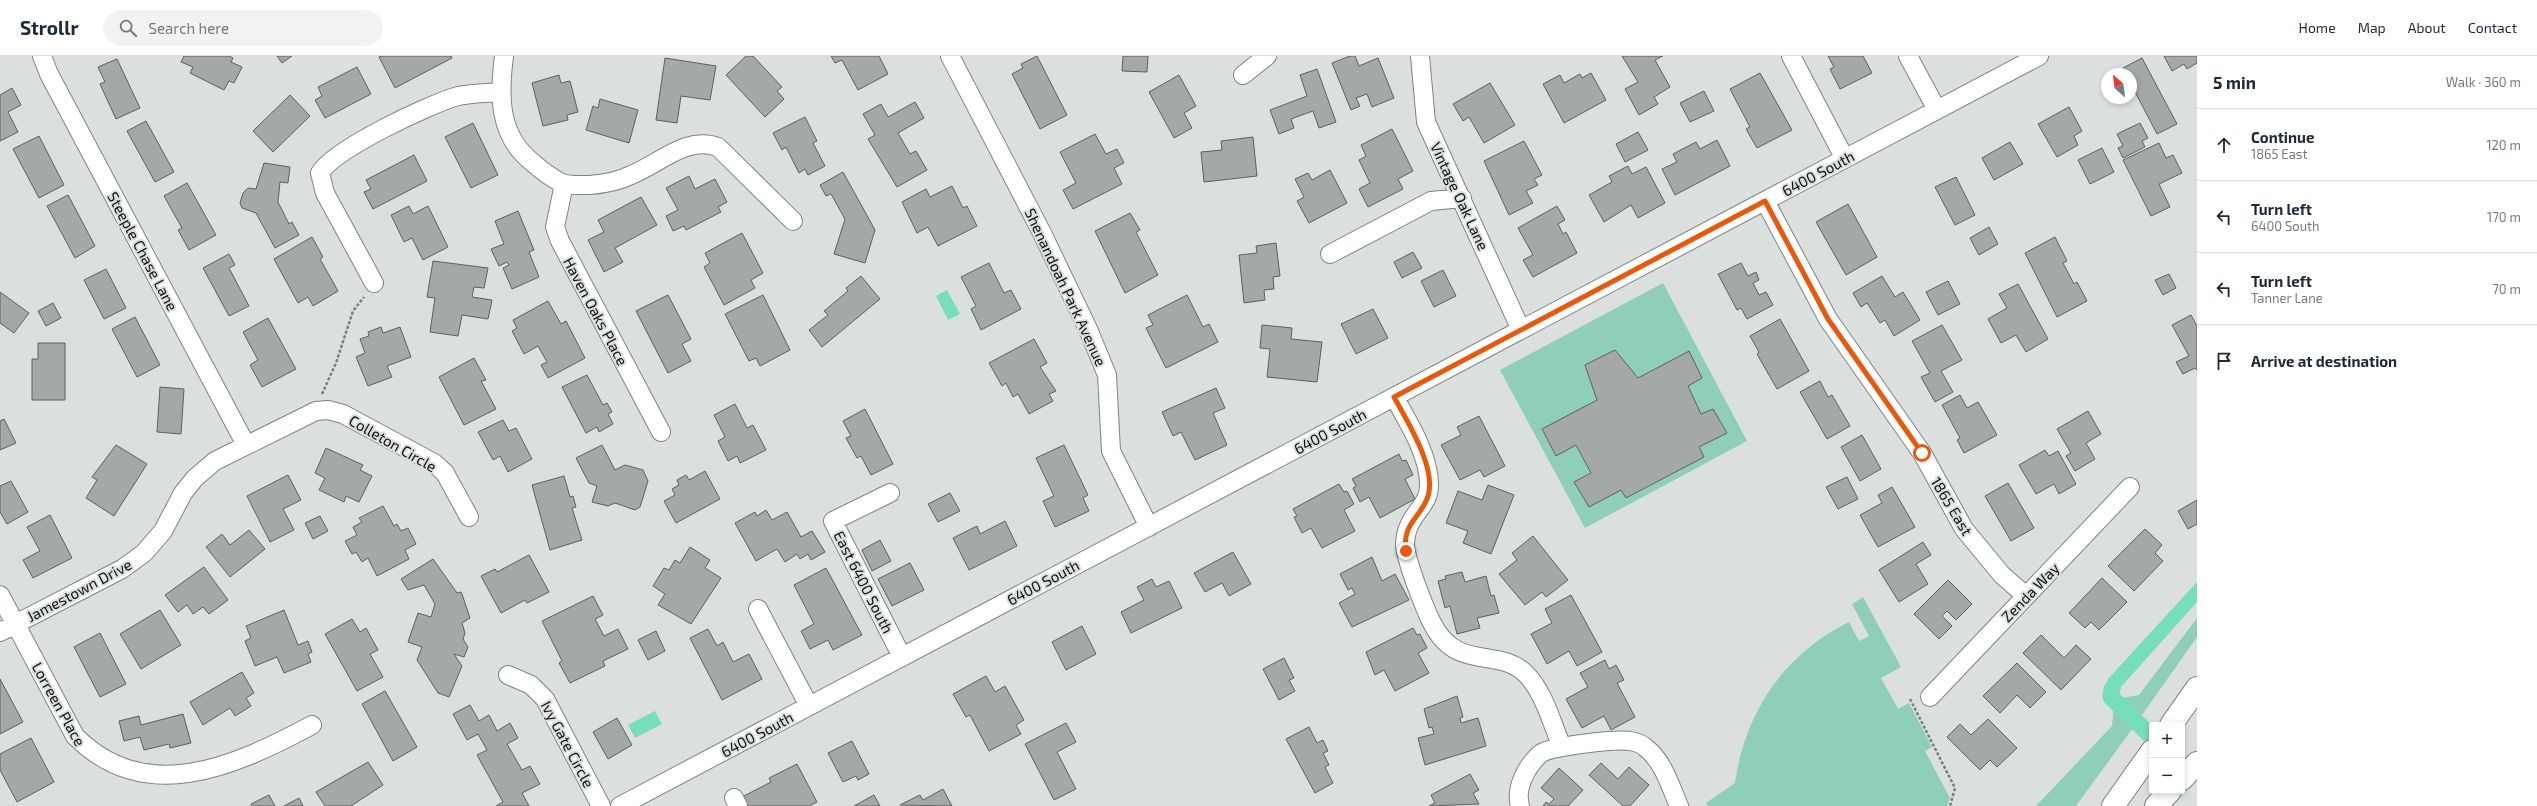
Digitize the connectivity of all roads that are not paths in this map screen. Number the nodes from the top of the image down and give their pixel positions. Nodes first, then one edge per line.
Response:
1 (42, 56) edge
2 (504, 56) edge
3 (950, 56) edge
4 (1267, 56) edge
5 (1420, 56) edge
6 (1791, 56) edge
7 (1908, 56) edge
8 (2040, 56) edge
9 (1243, 75) dead end
10 (501, 92) junction
11 (1937, 110) junction
12 (1845, 158) junction
13 (564, 184) junction
14 (1462, 198) junction
15 (1765, 201) junction
16 (793, 221) dead end
17 (1330, 254) dead end
18 (374, 283) road end
19 (1520, 330) junction
20 (1394, 397) junction
21 (316, 411) joint
22 (661, 432) dead end
23 (246, 445) junction
24 (2130, 487) dead end
25 (890, 493) dead end
26 (469, 517) dead end
27 (1149, 527) junction
28 (0, 594) edge
29 (2026, 596) junction
30 (758, 609) dead end
31 (16, 624) junction
32 (0, 632) edge
33 (902, 657) junction
34 (508, 675) dead end
35 (2197, 688) edge
36 (1930, 697) dead end
37 (809, 706) junction
38 (2173, 722) edge
39 (312, 725) dead end
40 (1562, 747) junction
41 (2149, 755) edge
42 (2197, 763) edge
43 (2185, 776) edge
44 (2167, 794) edge
45 (601, 806) edge
46 (620, 806) edge
47 (1520, 806) edge
48 (1679, 806) edge
49 (2113, 806) edge
50 (2156, 806) edge

1 - 23 street, Steeple Chase Lane
2 - 10 street
3 - 27 street, Shenandoah Park Avenue
4 - 9 street
5 - 14 street, Vintage Oak Lane
6 - 12 street
7 - 11 street
8 - 11 street, 6400 South
10 - 13 street
10 - 18 street
11 - 12 street, 6400 South
12 - 15 street, 6400 South
13 - 16 street
13 - 22 street, Haven Oaks Place
14 - 17 street
14 - 19 street, Vintage Oak Lane
15 - 19 street, 6400 South
15 - 29 street, 1865 East
19 - 20 street, 6400 South
20 - 27 street, 6400 South
20 - 40 street
21 - 23 street, Jamestown Drive
21 - 26 street, Colleton Circle
23 - 31 street, Jamestown Drive
24 - 29 street, Zenda Way
25 - 33 street, East 6400 South
27 - 33 street, 6400 South
28 - 31 street, Lorreen Place
29 - 36 street, Zenda Way
30 - 37 street
31 - 32 street, Jamestown Drive
31 - 39 street, Lorreen Place
33 - 37 street, 6400 South
34 - 45 street, Ivy Gate Circle
35 - 38 highway
37 - 46 street, 6400 South
40 - 47 street
40 - 48 street
41 - 49 highway
42 - 43 highway
44 - 50 highway

